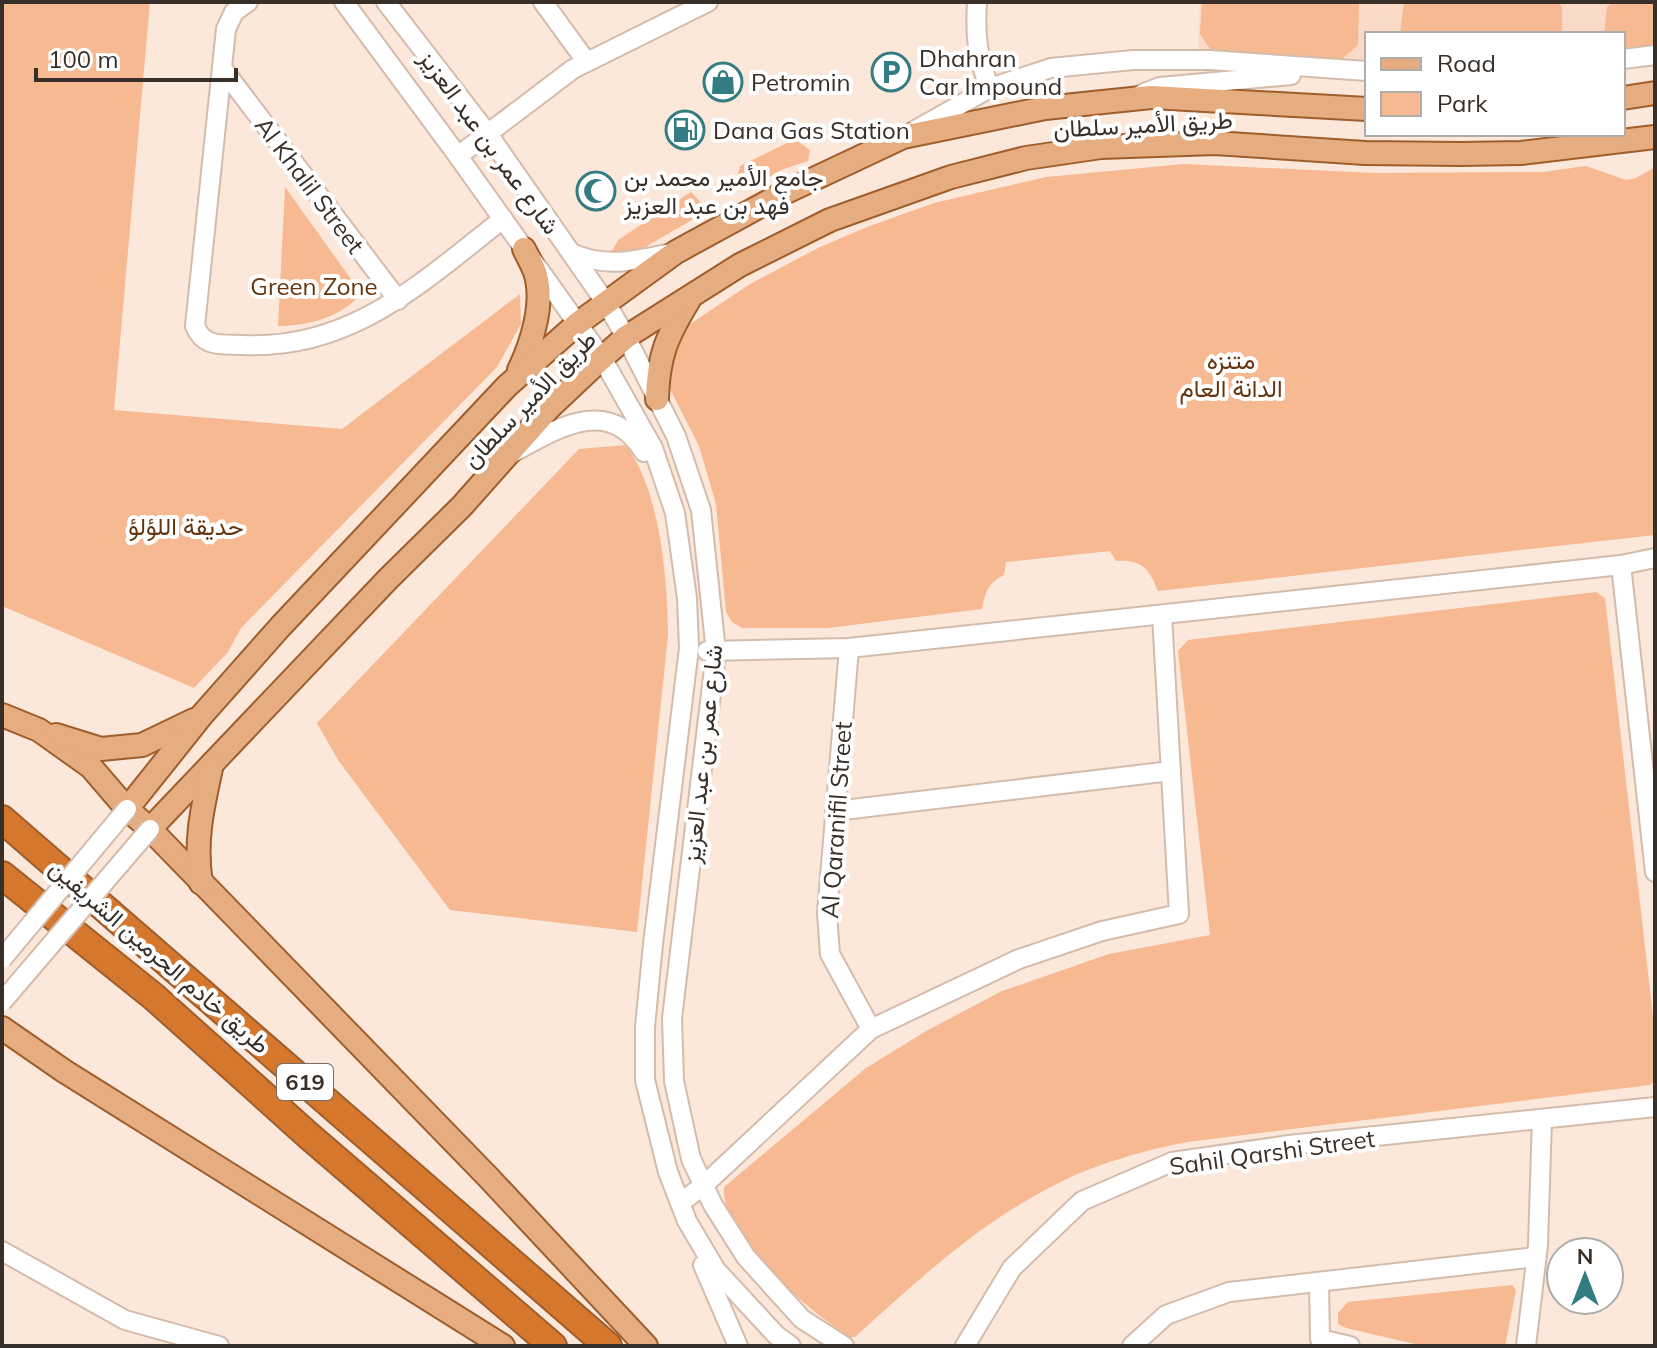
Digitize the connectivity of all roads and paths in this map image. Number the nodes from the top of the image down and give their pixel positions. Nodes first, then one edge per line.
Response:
1 (248, 2) edge
2 (344, 2) edge
3 (386, 2) edge
4 (543, 2) edge
5 (708, 2) edge
6 (977, 2) edge
7 (1655, 55) edge
8 (1625, 59) edge
9 (586, 61) junction
10 (222, 68) junction
11 (1345, 70) junction
12 (1365, 71) edge
13 (990, 88) junction
14 (1655, 93) edge
15 (1131, 98) junction
16 (1625, 98) edge
17 (1365, 109) edge
18 (488, 134) junction
19 (903, 137) junction
20 (1655, 137) edge
21 (458, 156) junction
22 (503, 219) junction
23 (524, 249) junction
24 (678, 251) junction
25 (571, 253) junction
26 (691, 295) junction
27 (398, 300) junction
28 (606, 303) junction
29 (577, 324) junction
30 (626, 337) junction
31 (602, 358) junction
32 (516, 377) junction
33 (657, 399) junction
34 (508, 455) junction
35 (667, 489) junction
36 (1655, 558) edge
37 (1621, 565) junction
38 (1162, 615) junction
39 (689, 648) junction
40 (849, 648) junction
41 (716, 652) junction
42 (2, 715) edge
43 (202, 715) junction
44 (39, 730) junction
45 (212, 764) junction
46 (1171, 771) junction
47 (127, 809) junction
48 (835, 811) junction
49 (2, 819) edge
50 (150, 829) junction
51 (1655, 872) edge
52 (2, 875) edge
53 (202, 884) junction
54 (2, 959) edge
55 (2, 1002) edge
56 (2, 1028) edge
57 (871, 1029) junction
58 (2, 1045) edge
59 (64, 1071) junction
60 (1655, 1107) edge
61 (1542, 1119) junction
62 (704, 1185) junction
63 (683, 1212) junction
64 (2, 1251) edge
65 (1536, 1257) junction
66 (1319, 1283) junction
67 (808, 1322) junction
68 (219, 1346) edge
69 (503, 1346) edge
70 (553, 1346) edge
71 (608, 1346) edge
72 (646, 1346) edge
73 (738, 1346) edge
74 (791, 1346) edge
75 (811, 1346) edge
76 (844, 1346) edge
77 (965, 1346) edge
78 (1132, 1346) edge
79 (1350, 1346) edge
80 (1526, 1346) edge

1 - 10 street
2 - 21 street
3 - 18 street, شارع عمر بن عبد العزيز
4 - 9 street
5 - 9 street
6 - 13 street
7 - 8 street
9 - 18 street
10 - 27 street, Al Khalil Street
10 - 27 street
11 - 12 street
11 - 13 street
11 - 15 street
13 - 19 street
14 - 16 main road
15 - 17 main road, طريق الأمير سلطان
15 - 19 main road, طريق الأمير سلطان
18 - 21 street
18 - 25 street, شارع عمر بن عبد العزيز
19 - 24 main road, طريق الأمير سلطان
20 - 26 main road, طريق الأمير سلطان
21 - 22 street
22 - 23 street
22 - 27 street
23 - 29 street
23 - 32 main road
24 - 25 street
24 - 28 main road, طريق الأمير سلطان
25 - 28 street, شارع عمر بن عبد العزيز
26 - 30 main road, طريق الأمير سلطان
26 - 33 main road
28 - 29 main road, طريق الأمير سلطان
28 - 30 street, شارع عمر بن عبد العزيز
29 - 31 street
29 - 32 main road, طريق الأمير سلطان
30 - 31 main road, طريق الأمير سلطان
30 - 33 street, شارع عمر بن عبد العزيز
31 - 34 main road, طريق الأمير سلطان
31 - 35 street
32 - 43 main road, طريق الأمير سلطان
33 - 41 street, شارع عمر بن عبد العزيز
34 - 35 street
34 - 45 main road, طريق الأمير سلطان
35 - 39 street
36 - 37 street
37 - 38 street
37 - 51 street
38 - 40 street
38 - 46 street
39 - 41 street
39 - 63 street
40 - 41 street
40 - 48 street, Al Qaranifil Street
41 - 62 street, شارع عمر بن عبد العزيز
42 - 44 main road
43 - 44 main road
43 - 47 main road, طريق الأمير سلطان
44 - 47 main road
45 - 50 main road, طريق الأمير سلطان
45 - 53 main road
46 - 48 street
46 - 57 street
47 - 50 main road
47 - 54 street, bridge
48 - 57 street, Al Qaranifil Street
49 - 71 highway, طريق خادم الحرمين الشريفين / 619
50 - 53 main road
50 - 55 street, طريق الأمير سلطان, bridge
52 - 70 highway, طريق خادم الحرمين الشريفين / 619
53 - 72 main road
56 - 59 main road
57 - 62 street
58 - 59 main road
59 - 69 main road
60 - 61 street, Sahil Qarshi Street
61 - 65 street
61 - 77 street, Sahil Qarshi Street
62 - 63 street
62 - 67 street, شارع عمر بن عبد العزيز
63 - 73 street
63 - 74 street
64 - 68 street
65 - 66 street
65 - 80 street
66 - 78 street
66 - 79 street
67 - 75 street
67 - 76 street, شارع عمر بن عبد العزيز

